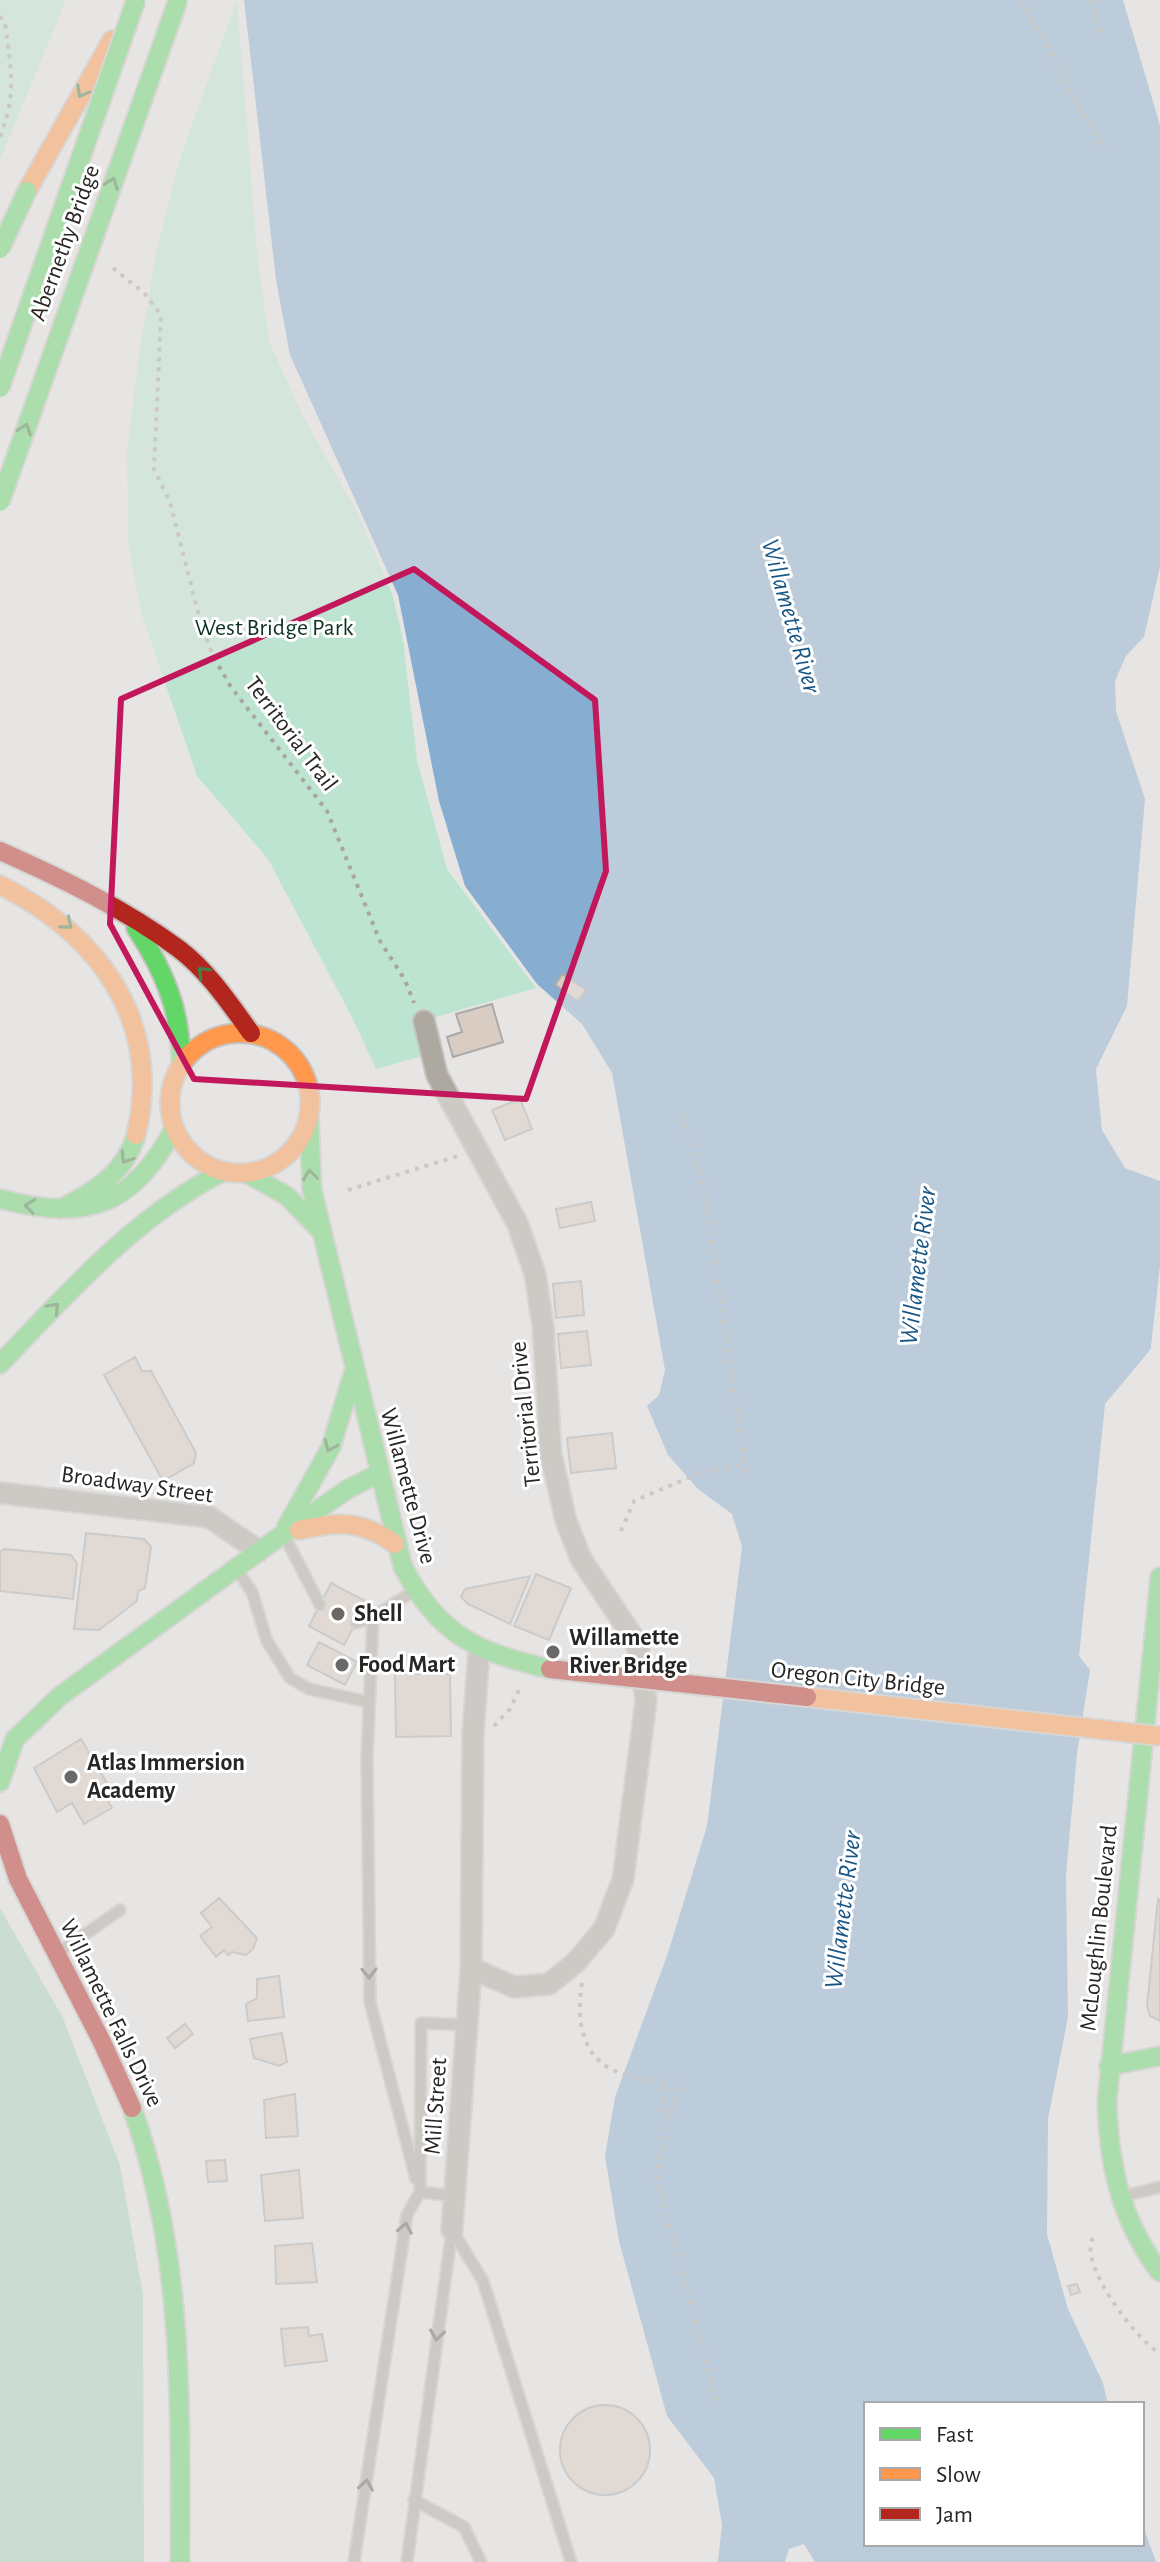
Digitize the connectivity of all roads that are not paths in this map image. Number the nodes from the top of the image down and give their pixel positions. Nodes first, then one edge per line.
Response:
1 (135, 0) edge
2 (178, 0) edge
3 (0, 249) edge
4 (0, 388) edge
5 (0, 502) edge
6 (0, 851) edge
7 (0, 885) edge
8 (133, 923) junction
9 (424, 1021) road end
10 (251, 1033) junction
11 (181, 1064) junction
12 (309, 1116) junction
13 (174, 1129) junction
14 (224, 1171) junction
15 (246, 1173) junction
16 (0, 1199) edge
17 (60, 1209) junction
18 (322, 1232) junction
19 (0, 1364) edge
20 (354, 1372) junction
21 (378, 1474) junction
22 (0, 1493) edge
23 (283, 1534) junction
24 (395, 1544) junction
25 (259, 1551) junction
26 (235, 1568) junction
27 (1160, 1577) edge
28 (414, 1591) junction
29 (320, 1605) dead end
30 (373, 1617) junction
31 (356, 1623) dead end
32 (479, 1651) junction
33 (550, 1669) joint
34 (369, 1702) junction
35 (1153, 1715) edge
36 (1160, 1736) edge
37 (1, 1771) edge
38 (0, 1824) edge
39 (3, 1848) edge
40 (120, 1910) dead end
41 (56, 1954) junction
42 (471, 1968) junction
43 (468, 2025) junction
44 (1160, 2056) edge
45 (1109, 2066) junction
46 (1160, 2187) edge
47 (420, 2192) junction
48 (455, 2196) junction
49 (1118, 2197) junction
50 (452, 2230) junction
51 (1160, 2272) edge
52 (414, 2500) junction
53 (180, 2562) edge
54 (354, 2562) edge
55 (407, 2562) edge
56 (481, 2562) edge
57 (571, 2562) edge

1 -> 3 main road, bridge
1 - 4 main road, Abernethy Bridge, bridge
5 -> 2 main road, Abernethy Bridge, bridge
6 - 8 main road
7 -> 17 main road
10 -> 8 main road
8 - 11 main road
9 - 42 street, Territorial Drive
10 - 11 main road
10 - 12 main road
11 - 13 main road
12 - 15 main road
18 -> 12 main road, Willamette Drive
13 - 14 main road
13 - 17 main road
14 - 15 main road
19 -> 14 main road
15 - 18 main road
17 -> 16 main road
18 - 20 main road, Willamette Drive
20 - 21 main road, Willamette Drive
20 -> 23 main road
21 - 23 main road
21 - 24 main road, Willamette Drive
22 - 25 street, Broadway Street
23 - 24 main road
23 - 25 main road
23 - 29 lane
24 - 28 main road, Willamette Drive
25 - 26 main road
26 - 34 lane
26 - 37 main road
27 - 35 main road, McLoughlin Boulevard
28 - 30 lane
28 - 32 main road, Willamette Drive
30 - 31 lane
30 - 34 lane
32 - 33 main road, Willamette Drive
32 - 42 street, Mill Street
33 - 36 main road, Oregon City Bridge, bridge
34 -> 47 lane
35 - 45 main road, McLoughlin Boulevard
38 - 39 main road, Willamette Falls Drive
39 - 41 main road, Willamette Falls Drive
40 - 41 lane
41 - 53 main road, Willamette Falls Drive
42 - 43 street, Mill Street
43 - 47 lane
43 - 48 street, Mill Street
44 - 45 main road
45 - 49 main road, McLoughlin Boulevard
46 - 49 lane
47 - 48 lane
54 -> 47 lane
48 - 50 street, Mill Street
49 - 51 main road, McLoughlin Boulevard
50 -> 52 lane, Mill Street
50 - 57 lane
52 - 55 lane, Mill Street
52 - 56 lane

